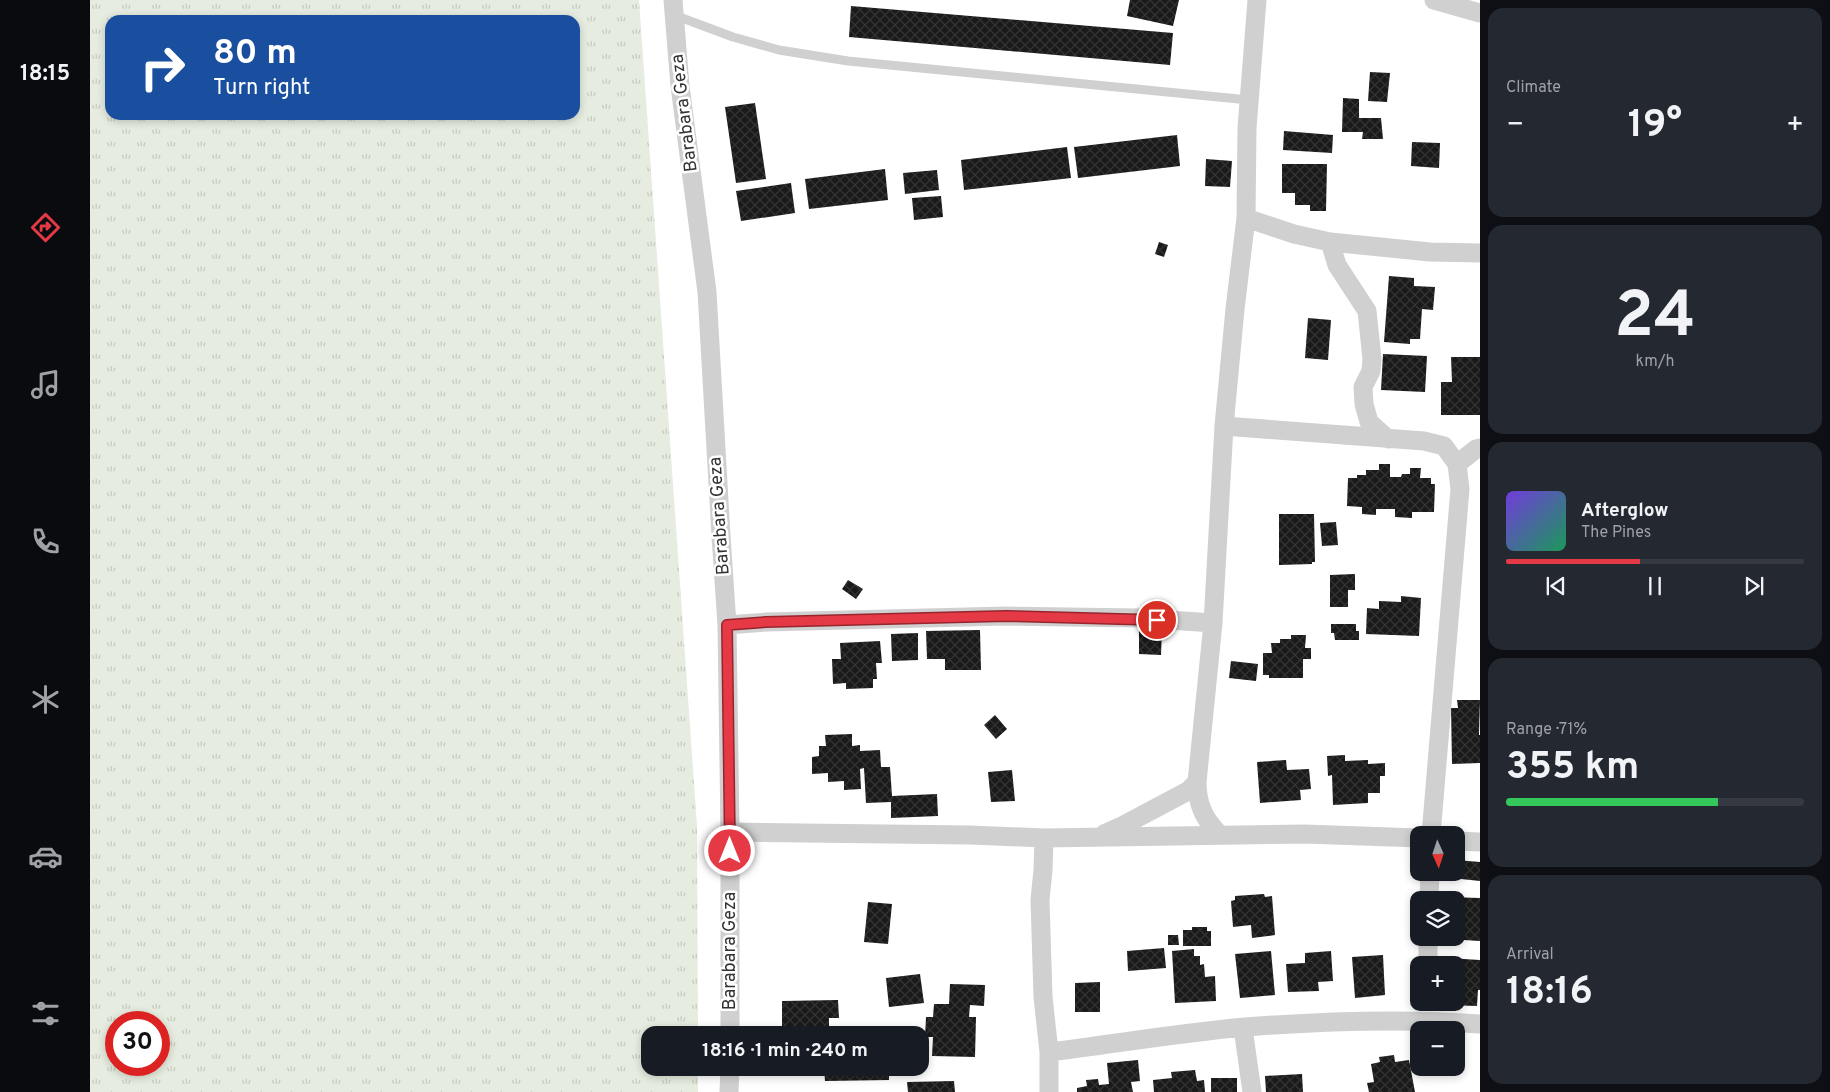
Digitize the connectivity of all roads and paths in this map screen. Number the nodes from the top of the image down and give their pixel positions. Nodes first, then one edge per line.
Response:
1 (1257, 0) edge
2 (1434, 0) edge
3 (674, 8) edge
4 (1480, 13) edge
5 (1249, 100) junction
6 (1246, 218) junction
7 (1330, 242) junction
8 (1480, 253) edge
9 (1224, 426) junction
10 (1388, 439) junction
11 (1480, 448) edge
12 (1457, 464) junction
13 (1213, 623) junction
14 (727, 625) junction
15 (1197, 782) junction
16 (1431, 826) edge
17 (730, 832) junction
18 (1219, 834) junction
19 (1096, 837) junction
20 (1044, 838) junction
21 (1410, 838) edge
22 (1465, 841) edge
23 (1480, 842) edge
24 (1429, 1011) edge
25 (1480, 1024) edge
26 (730, 1026) edge
27 (1243, 1028) junction
28 (1048, 1052) junction
29 (730, 1076) edge
30 (729, 1092) edge
31 (1048, 1092) edge
32 (1252, 1092) edge

1 - 5 street
2 - 4 street
3 - 5 lane
3 - 14 street, Barabara Geza
5 - 6 street
6 - 7 street
6 - 9 street
7 - 8 street
7 - 10 street
9 - 10 street
9 - 13 street
10 - 12 street
11 - 12 street
12 - 16 street
13 - 14 street
13 - 15 street
14 - 17 street, Barabara Geza
15 - 18 street
15 - 19 street
17 - 20 street
17 - 26 street, Barabara Geza
18 - 19 street
18 - 21 street
19 - 20 street
20 - 28 street
22 - 23 street
24 - 25 street
24 - 27 street
27 - 28 street
27 - 32 street
28 - 31 street
29 - 30 street

